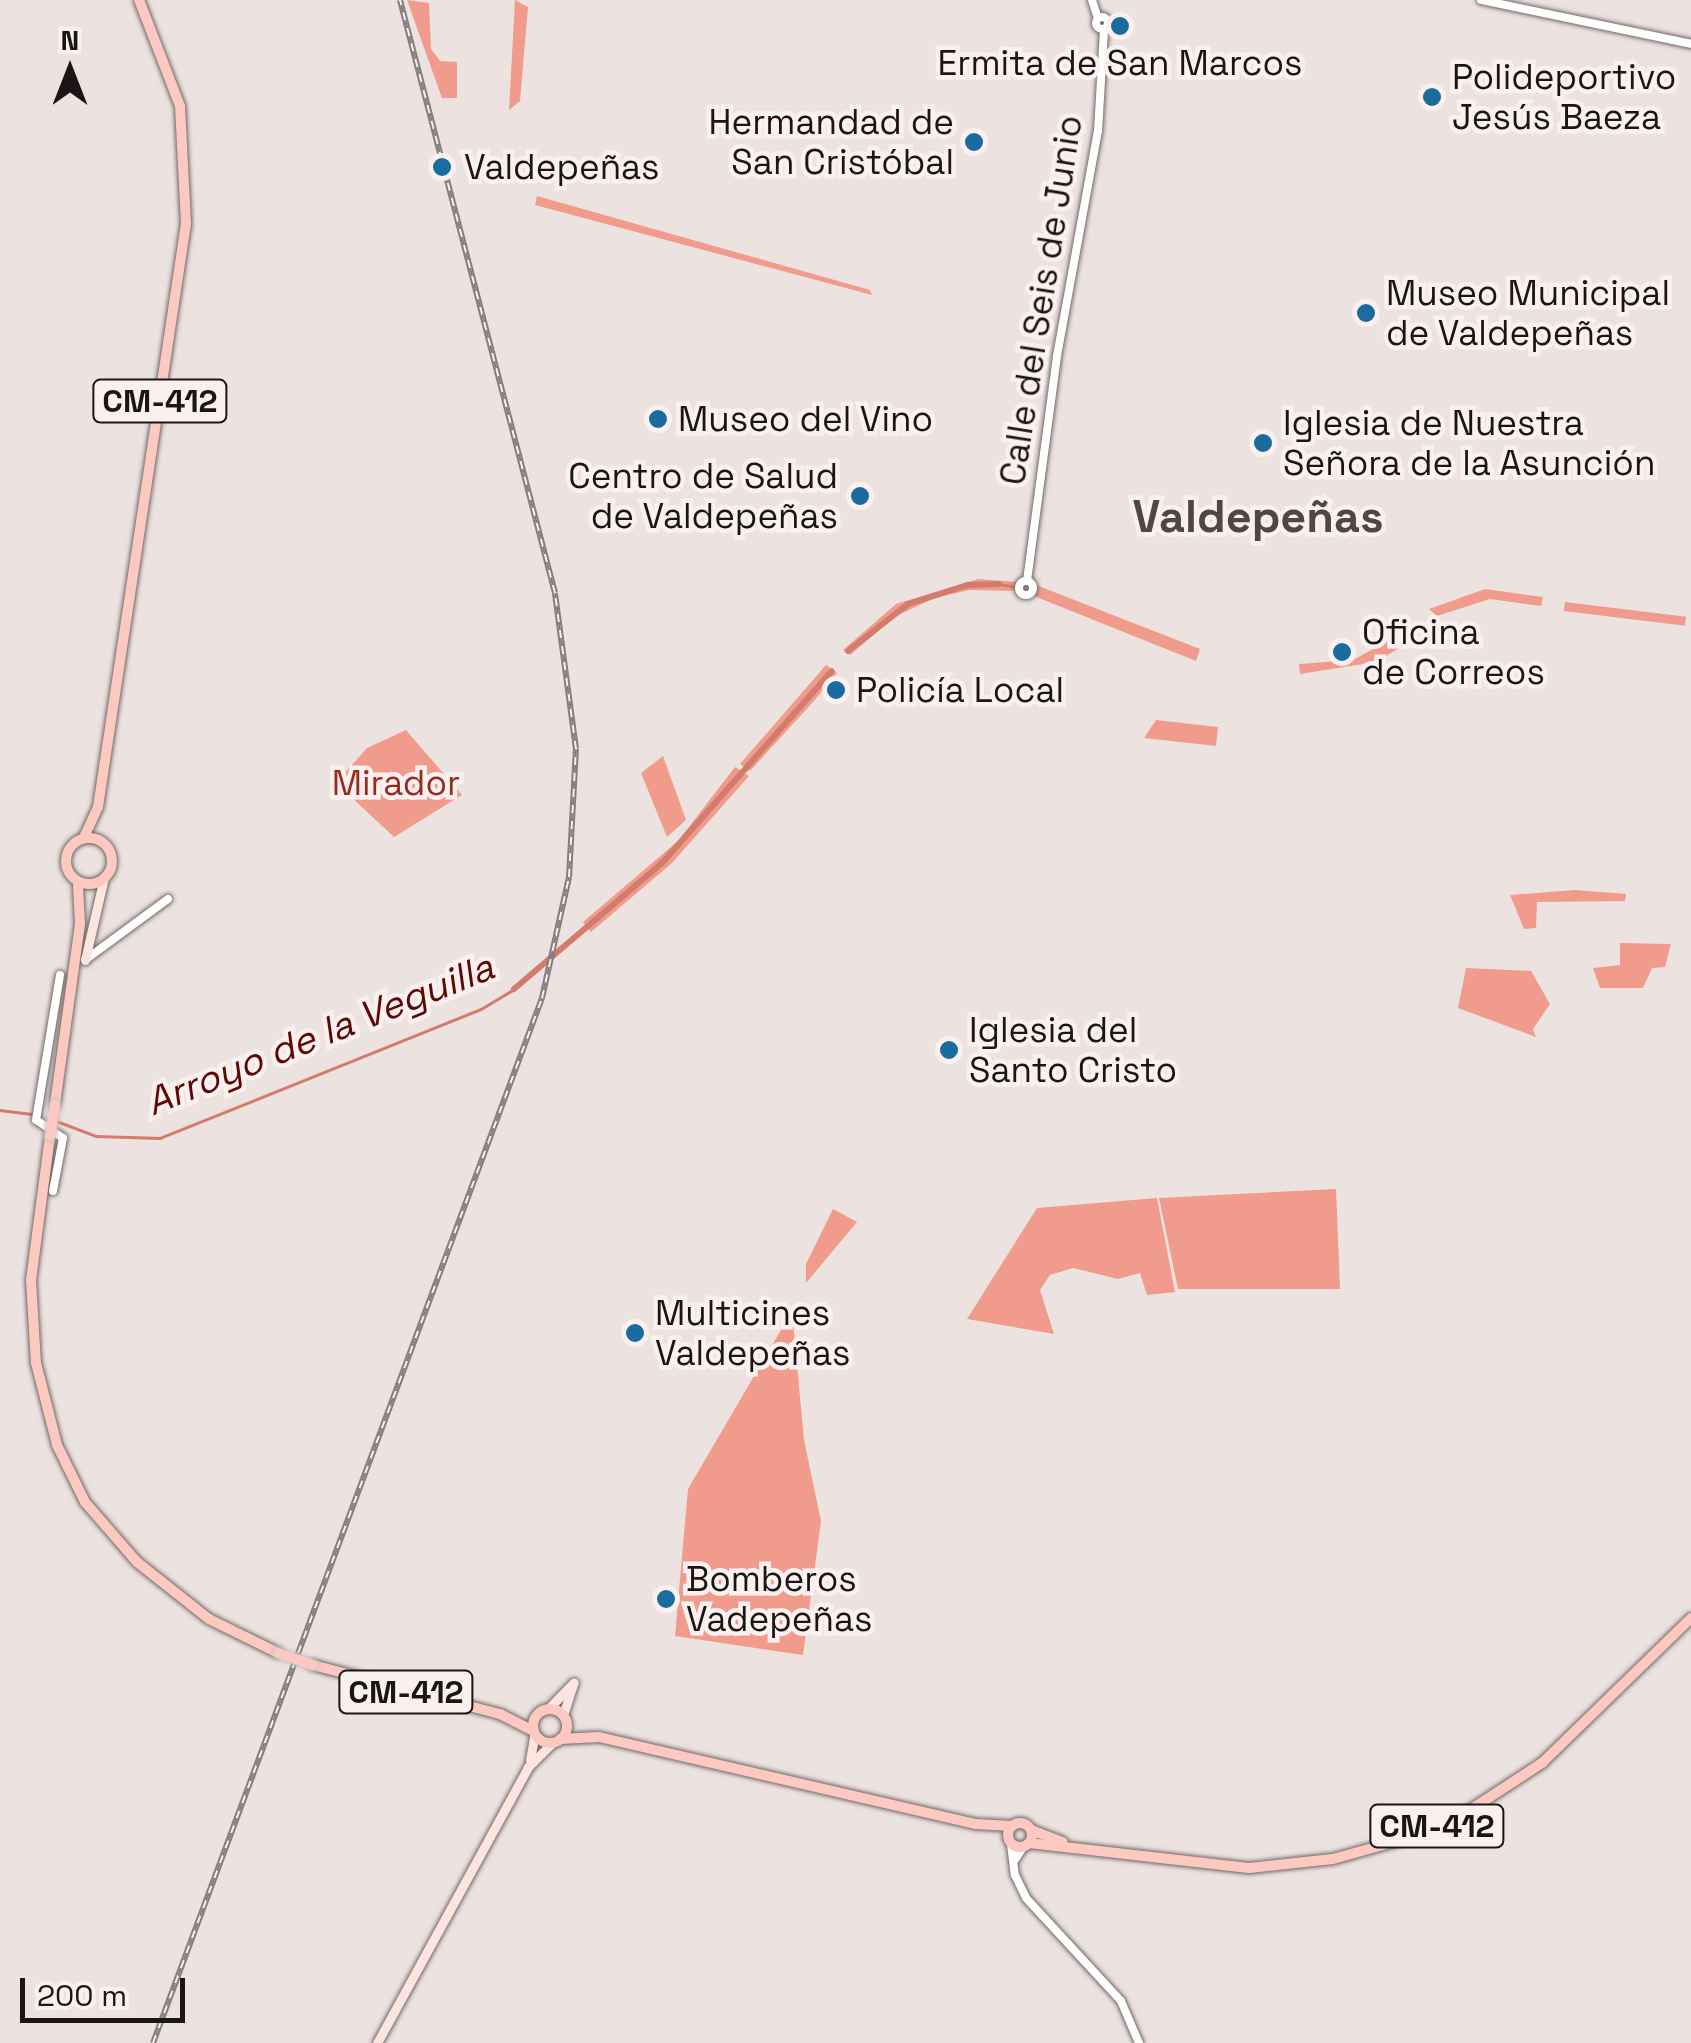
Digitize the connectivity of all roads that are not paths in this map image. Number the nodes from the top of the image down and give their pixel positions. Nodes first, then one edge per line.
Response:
1 (139, 0) edge
2 (1092, 0) edge
3 (1481, 0) edge
4 (1688, 43) edge
5 (1028, 581) dead end
6 (98, 807) junction
7 (85, 834) junction
8 (103, 840) junction
9 (102, 880) junction
10 (78, 884) junction
11 (168, 899) dead end
12 (80, 924) junction
13 (86, 960) joint
14 (60, 975) dead end
15 (53, 1191) dead end
16 (1691, 1618) edge
17 (544, 1710) junction
18 (500, 1714) junction
19 (565, 1717) junction
20 (534, 1732) junction
21 (599, 1737) junction
22 (556, 1741) junction
23 (528, 1767) junction
24 (976, 1824) junction
25 (1012, 1826) junction
26 (1031, 1830) junction
27 (1010, 1841) junction
28 (1027, 1845) junction
29 (1074, 1846) junction
30 (1014, 1861) junction
31 (377, 2043) edge
32 (1139, 2043) edge

1 - 6 main road, CM-412
2 - 5 street, Calle del Seis de Junio
3 - 4 street
6 - 7 main road, CM-412
6 - 8 main road, CM-412
7 - 8 main road
7 - 10 main road, CM-412
8 - 9 main road, CM-412
9 - 10 main road
9 - 12 main road, CM-412
9 - 13 main road
10 - 12 main road, CM-412
11 - 13 street
12 - 18 main road, CM-412, bridge
14 - 15 street
16 - 29 main road, CM-412
17 - 18 main road, CM-412
17 - 19 main road, CM-412
17 - 19 main road
17 - 20 main road
18 - 20 main road, CM-412
19 - 21 main road, CM-412
19 - 22 main road
20 - 22 main road, CM-412
20 - 23 main road
21 - 22 main road, CM-412
21 - 24 main road, CM-412
22 - 23 main road
23 - 31 main road
24 - 25 main road, CM-412
24 - 27 main road, CM-412
25 - 26 main road, CM-412
25 - 27 main road
26 - 28 main road
26 - 29 main road, CM-412
27 - 28 main road, CM-412
27 - 30 street
28 - 29 main road, CM-412
28 - 30 street
30 - 32 street

